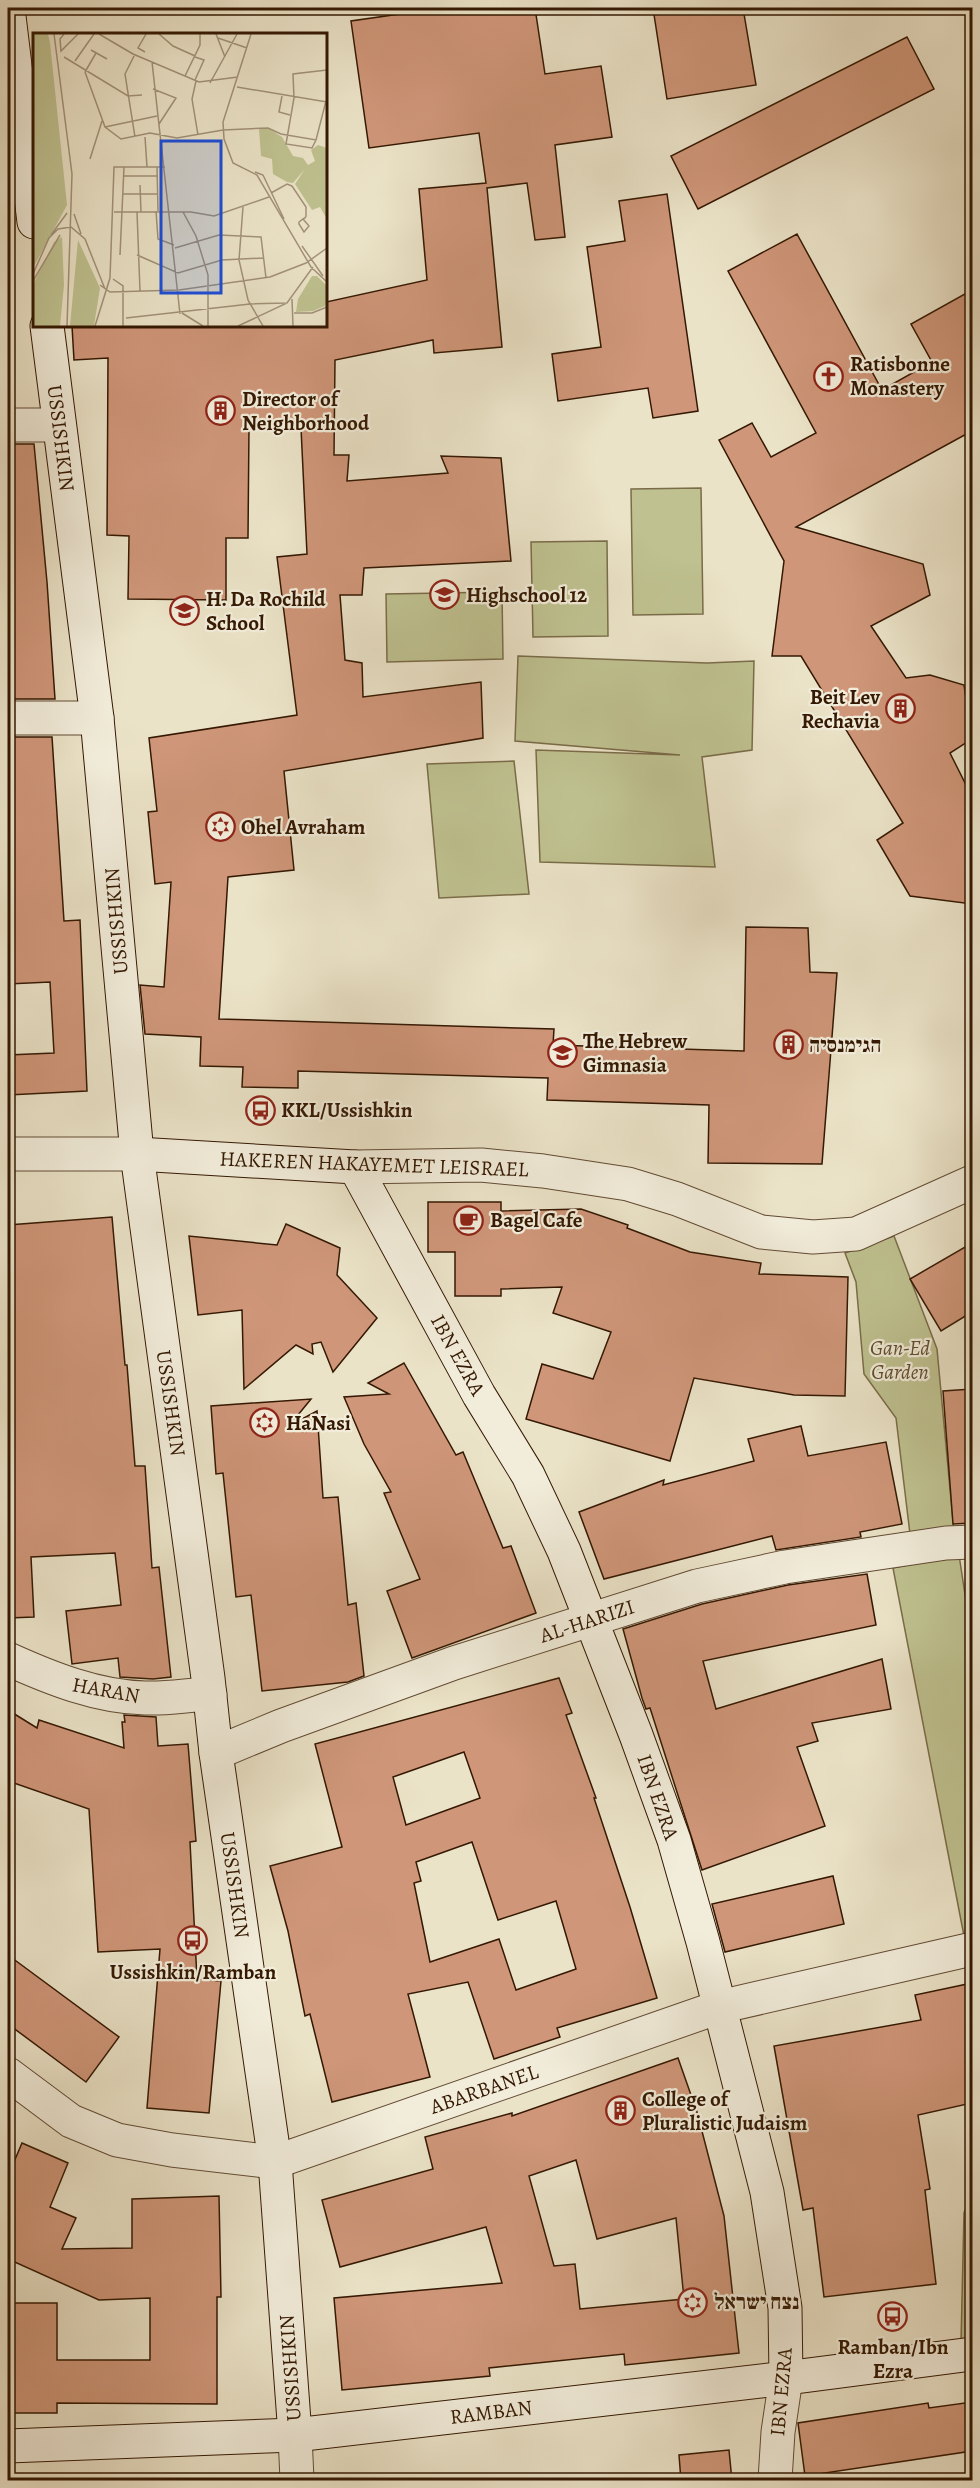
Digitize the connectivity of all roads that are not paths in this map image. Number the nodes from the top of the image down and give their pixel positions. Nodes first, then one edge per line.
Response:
1 (8, 8) edge
2 (33, 214) edge
3 (47, 327) edge
4 (8, 425) edge
5 (59, 425) junction
6 (8, 718) edge
7 (97, 718) junction
8 (8, 1154) edge
9 (137, 1154) junction
10 (355, 1167) junction
11 (972, 1182) edge
12 (972, 1542) edge
13 (591, 1620) junction
14 (8, 1659) edge
15 (210, 1694) junction
16 (216, 1753) junction
17 (972, 1949) edge
18 (719, 2007) junction
19 (8, 2074) edge
20 (275, 2162) junction
21 (972, 2354) edge
22 (786, 2379) junction
23 (295, 2435) junction
24 (8, 2446) edge
25 (297, 2481) edge
26 (775, 2481) edge

1 - 2 street
3 - 5 street, USSISHKIN
4 - 5 street
5 - 7 street, USSISHKIN
6 - 7 street
7 - 9 street, USSISHKIN
8 - 9 street, HAKEREN HAKAYEMET LEISRAEL
9 - 10 street, HAKEREN HAKAYEMET LEISRAEL
9 - 15 street, USSISHKIN
10 - 11 street, HAKEREN HAKAYEMET LEISRAEL
10 - 13 street, IBN EZRA
12 - 13 street, AL-HARIZI
13 - 16 street, AL-HARIZI
13 - 18 street, IBN EZRA
14 - 15 street, HARAN
15 - 16 street, USSISHKIN
16 - 20 street, USSISHKIN
17 - 18 street, ABARBANEL
18 - 20 street, ABARBANEL
18 - 22 street, IBN EZRA
19 - 20 street, ABARBANEL
20 - 23 street, USSISHKIN
21 - 22 street, RAMBAN
22 - 23 street, RAMBAN
22 - 26 street, IBN EZRA
23 - 24 street, RAMBAN
23 - 25 street, USSISHKIN

